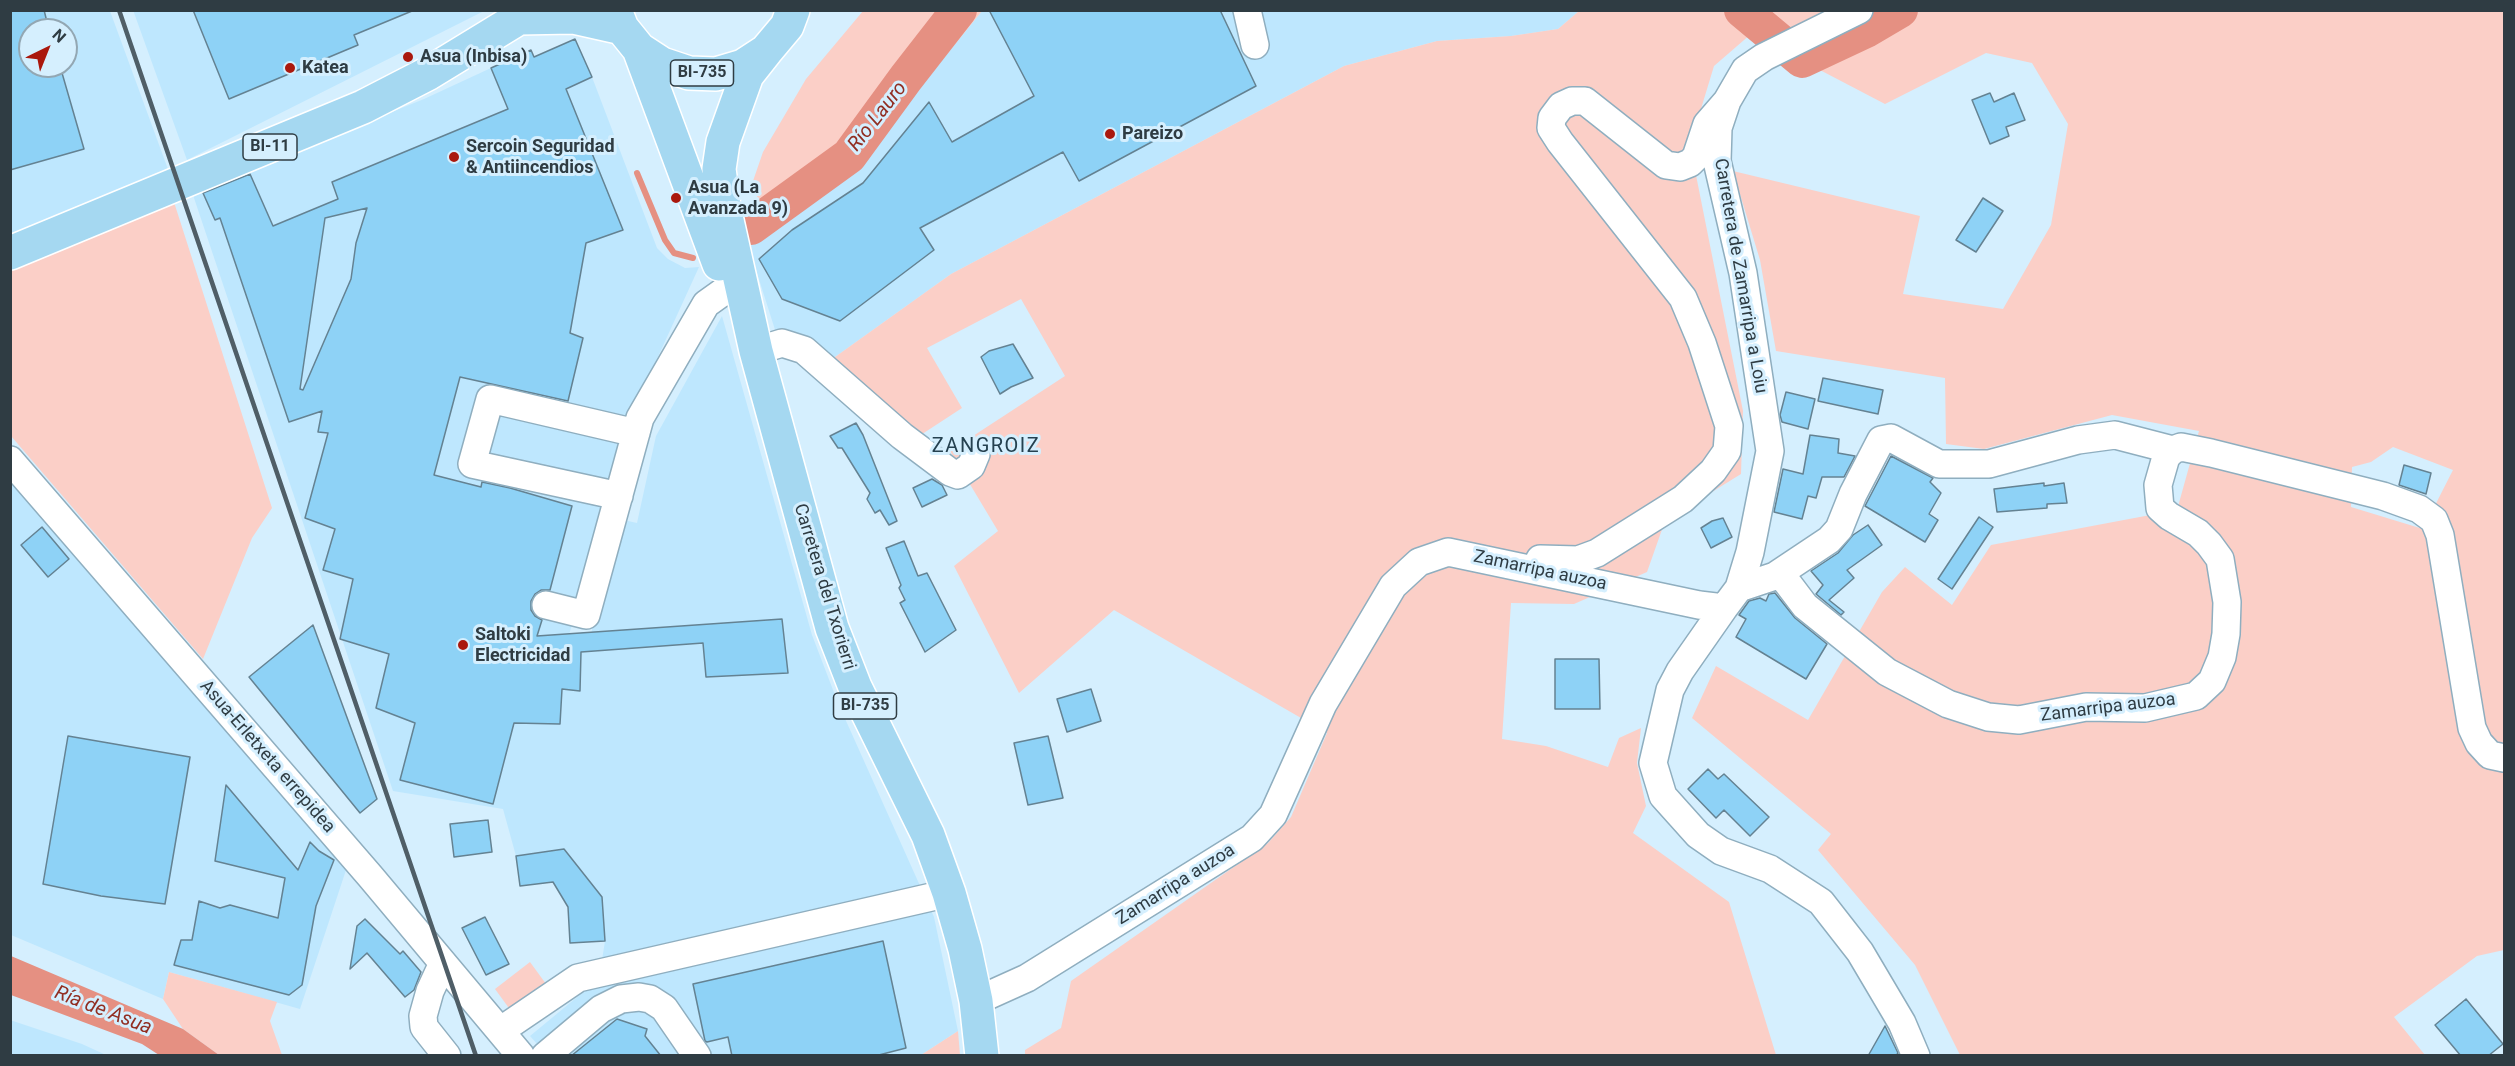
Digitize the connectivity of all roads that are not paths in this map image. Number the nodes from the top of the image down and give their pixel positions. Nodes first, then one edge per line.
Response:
1 (1247, 10) edge
2 (1859, 10) edge
3 (522, 14) edge
4 (794, 16) edge
5 (626, 29) edge
6 (1255, 45) dead end
7 (766, 51) junction
8 (1727, 101) junction
9 (10, 253) edge
10 (727, 289) junction
11 (756, 351) junction
12 (636, 433) junction
13 (2173, 450) junction
14 (976, 453) dead end
15 (10, 460) edge
16 (619, 496) junction
17 (1483, 560) junction
18 (1780, 573) junction
19 (1732, 598) junction
20 (546, 605) dead end
21 (2505, 758) edge
22 (949, 893) junction
23 (443, 963) junction
24 (976, 1001) junction
25 (500, 1031) junction
26 (447, 1056) edge
27 (521, 1056) edge
28 (545, 1056) edge
29 (697, 1056) edge
30 (982, 1056) edge
31 (1916, 1056) edge

1 - 6 street
2 - 8 street, Carretera de Zamarripa a Loiu
3 - 5 main road, BI-11
3 - 9 main road, BI-11
4 - 7 main road, BI-735
5 - 7 main road, BI-735
5 - 10 main road, BI-735
7 - 11 main road, BI-735
8 - 17 street
8 - 19 street, Carretera de Zamarripa a Loiu
10 - 11 main road, BI-735
10 - 12 street
11 - 14 street
11 - 22 main road, Carretera del Txorierri / BI-735
12 - 16 street
12 - 16 street
13 - 18 street, Zamarripa auzoa
13 - 18 street, Zamarripa auzoa
13 - 21 street, Zamarripa auzoa
15 - 23 street, Asua-Erletxeta errepidea
16 - 20 street
17 - 19 street, Zamarripa auzoa
17 - 24 street, Zamarripa auzoa
18 - 19 street, Zamarripa auzoa
19 - 31 street
22 - 24 main road, Carretera del Txorierri / BI-735
22 - 25 street
23 - 25 street, Asua-Erletxeta errepidea
23 - 26 street
24 - 30 main road, Carretera del Txorierri / BI-735
25 - 27 street, Asua-Erletxeta errepidea
28 - 29 street

